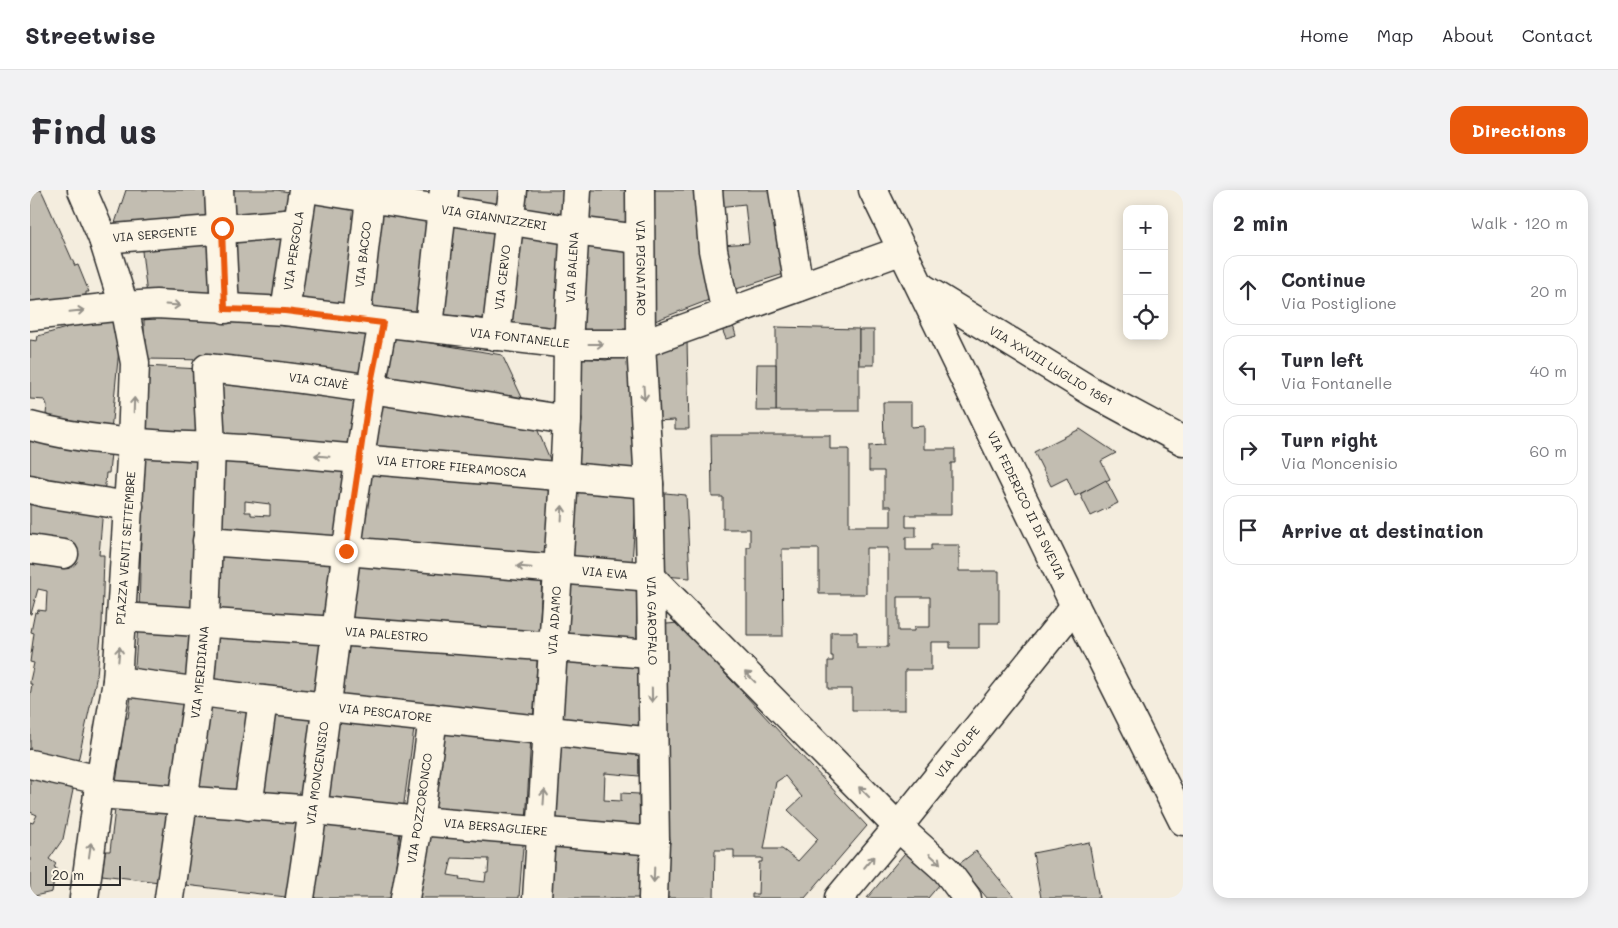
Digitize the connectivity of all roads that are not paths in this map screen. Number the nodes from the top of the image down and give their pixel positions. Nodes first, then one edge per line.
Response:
1 (219, 190) edge
2 (303, 190) edge
3 (320, 190) edge
4 (513, 190) edge
5 (577, 190) edge
6 (640, 190) edge
7 (708, 190) edge
8 (783, 190) edge
9 (873, 190) edge
10 (90, 194) edge
11 (371, 194) edge
12 (443, 200) edge
13 (510, 221) junction
14 (297, 223) junction
15 (222, 228) junction
16 (574, 231) junction
17 (640, 239) junction
18 (104, 240) junction
19 (902, 250) junction
20 (799, 287) junction
21 (920, 287) junction
22 (124, 306) junction
23 (225, 309) junction
24 (285, 311) junction
25 (726, 314) junction
26 (30, 316) edge
27 (356, 319) junction
28 (383, 323) junction
29 (428, 328) junction
30 (496, 336) junction
31 (568, 344) junction
32 (641, 344) junction
33 (370, 388) junction
34 (567, 420) junction
35 (30, 426) edge
36 (1183, 441) edge
37 (132, 443) junction
38 (210, 446) junction
39 (360, 459) junction
40 (564, 477) junction
41 (650, 484) junction
42 (30, 489) edge
43 (128, 506) junction
44 (207, 541) junction
45 (30, 549) edge
46 (346, 551) junction
47 (64, 554) dead end
48 (558, 570) junction
49 (651, 577) junction
50 (1075, 606) junction
51 (122, 617) junction
52 (205, 622) junction
53 (336, 631) junction
54 (554, 647) junction
55 (651, 654) junction
56 (117, 681) junction
57 (199, 690) junction
58 (263, 700) junction
59 (327, 706) junction
60 (433, 718) junction
61 (549, 731) junction
62 (653, 742) junction
63 (30, 764) edge
64 (99, 787) junction
65 (182, 801) junction
66 (248, 806) junction
67 (314, 810) junction
68 (419, 821) junction
69 (1183, 821) edge
70 (898, 827) junction
71 (542, 832) junction
72 (655, 841) junction
73 (84, 898) edge
74 (169, 898) edge
75 (300, 898) edge
76 (405, 898) edge
77 (537, 898) edge
78 (653, 898) edge
79 (839, 898) edge
80 (967, 898) edge

1 - 15 street
2 - 14 street, VIA PERGOLA
3 - 11 street, VIA GIANNIZZERI
4 - 13 street, VIA CERVO
5 - 16 street, VIA BALENA
6 - 17 street, VIA PIGNATARO
7 - 25 street
8 - 20 street
9 - 19 street, VIA FEDERICO II DI SVEVIA
10 - 18 street, PIAZZA VENTI SETTEMBRE
11 - 12 street, VIA GIANNIZZERI
11 - 27 street, VIA BACCO
12 - 13 street, VIA GIANNIZZERI
12 - 29 street
13 - 16 street, VIA GIANNIZZERI
13 - 30 street, VIA CERVO
14 - 15 street, VIA SERGENTE
14 - 24 street, VIA PERGOLA
15 - 18 street, VIA SERGENTE
15 - 23 street
16 - 17 street, VIA GIANNIZZERI
16 - 31 street, VIA BALENA
17 - 32 street, VIA PIGNATARO
18 - 22 street, PIAZZA VENTI SETTEMBRE
19 - 20 street, VIA FONTANELLE
19 - 21 street, VIA FEDERICO II DI SVEVIA
20 - 25 street, VIA FONTANELLE
21 - 36 street, VIA XXVIII LUGLIO 1861
21 - 50 street, VIA FEDERICO II DI SVEVIA
22 -> 23 street, VIA FONTANELLE
26 -> 22 street, VIA FONTANELLE
37 -> 22 street, PIAZZA VENTI SETTEMBRE
23 - 24 street, VIA FONTANELLE
24 - 27 street, VIA FONTANELLE
25 - 32 street, VIA FONTANELLE
27 - 28 street, VIA FONTANELLE
28 - 29 street, VIA FONTANELLE
28 - 33 street, VIA MONCENISIO
29 - 30 street, VIA FONTANELLE
30 - 31 street, VIA FONTANELLE
31 -> 32 street, VIA FONTANELLE
31 - 34 street, VIA ADAMO
32 -> 41 street, VIA GAROFALO
33 - 34 street, VIA CIAVÈ
33 - 38 street, VIA CIAVÈ
33 - 39 street, VIA MONCENISIO
34 - 40 street, VIA ADAMO
35 - 37 street, VIA ETTORE FIERAMOSCA
37 - 38 street, VIA ETTORE FIERAMOSCA
37 - 43 street, PIAZZA VENTI SETTEMBRE
39 -> 38 street, VIA ETTORE FIERAMOSCA
38 - 44 street, VIA MERIDIANA
39 - 40 street, VIA ETTORE FIERAMOSCA
39 - 46 street, VIA MONCENISIO
40 - 41 street, VIA ETTORE FIERAMOSCA
48 -> 40 street, VIA ADAMO
41 - 49 street, VIA GAROFALO
42 - 43 street
43 - 51 street, PIAZZA VENTI SETTEMBRE
44 - 46 street, VIA EVA
44 - 52 street, VIA MERIDIANA
45 - 47 street
48 -> 46 street, VIA EVA
46 - 53 street, VIA MONCENISIO
48 - 49 street, VIA EVA
48 - 54 street, VIA ADAMO
49 - 55 street, VIA GAROFALO
70 -> 49 street
50 - 69 street, VIA FEDERICO II DI SVEVIA
50 - 70 street, VIA VOLPE
51 - 52 street, VIA PALESTRO
56 -> 51 street, PIAZZA VENTI SETTEMBRE
52 - 53 street, VIA PALESTRO
52 - 57 street, VIA MERIDIANA
53 - 54 street, VIA PALESTRO
53 - 59 street, VIA MONCENISIO
54 - 55 street, VIA PALESTRO
54 - 61 street, VIA ADAMO
55 -> 62 street, VIA GAROFALO
56 - 57 street, VIA PESCATORE
56 - 64 street, PIAZZA VENTI SETTEMBRE
57 - 58 street, VIA PESCATORE
57 - 65 street, VIA MERIDIANA
58 - 59 street, VIA PESCATORE
58 - 66 street
59 - 60 street, VIA PESCATORE
59 - 67 street, VIA MONCENISIO
60 - 61 street, VIA PESCATORE
60 - 68 street, VIA POZZORONCO
61 - 62 street, VIA PESCATORE
71 -> 61 street, VIA ADAMO
62 - 72 street, VIA GAROFALO
63 - 64 street, VIA BERSAGLIERE
64 - 65 street, VIA BERSAGLIERE
73 -> 64 street, PIAZZA VENTI SETTEMBRE
65 - 66 street, VIA BERSAGLIERE
65 - 74 street, VIA MERIDIANA
66 - 67 street, VIA BERSAGLIERE
67 - 68 street, VIA BERSAGLIERE
67 - 75 street, VIA MONCENISIO
68 - 71 street, VIA BERSAGLIERE
68 - 76 street, VIA POZZORONCO
79 -> 70 street, VIA VOLPE
70 -> 80 street
71 - 72 street, VIA BERSAGLIERE
71 - 77 street, VIA ADAMO
72 -> 78 street, VIA GAROFALO

